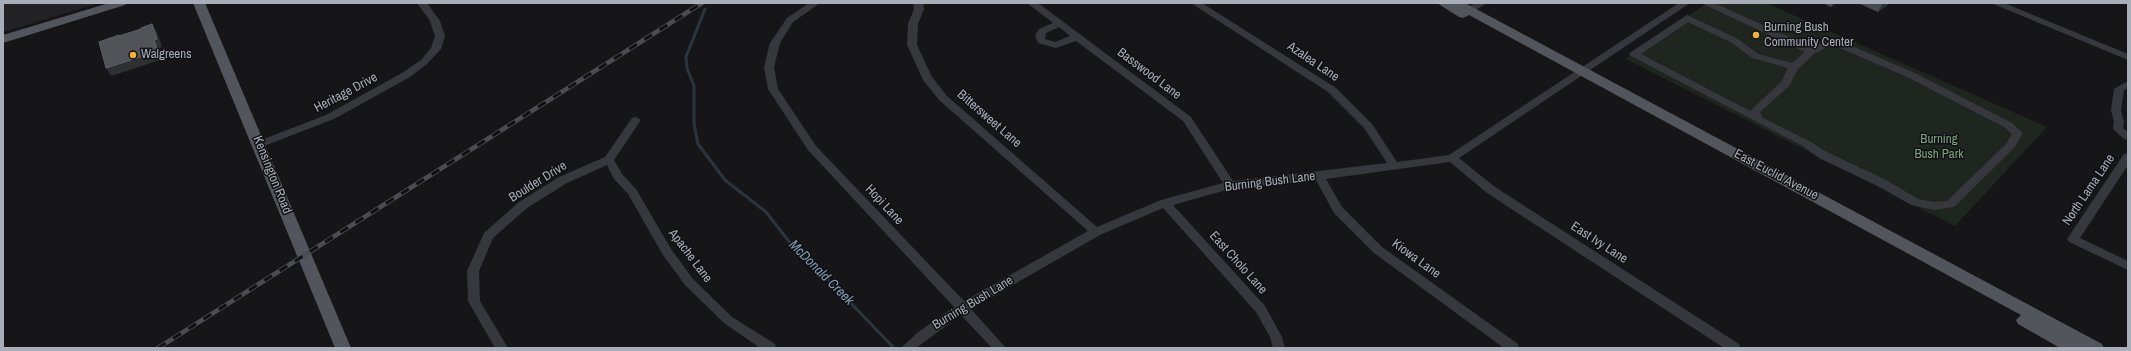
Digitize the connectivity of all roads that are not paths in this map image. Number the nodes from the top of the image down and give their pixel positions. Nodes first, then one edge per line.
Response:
1 (121, 3) edge
2 (199, 3) edge
3 (422, 3) edge
4 (815, 3) edge
5 (918, 3) edge
6 (1032, 3) edge
7 (1196, 3) edge
8 (1443, 3) edge
9 (1482, 3) edge
10 (1685, 3) edge
11 (1706, 3) edge
12 (1996, 3) edge
13 (1463, 9) edge
14 (1059, 24) junction
15 (1077, 37) junction
16 (3, 39) edge
17 (448, 48) dead end
18 (436, 49) junction
19 (1812, 51) junction
20 (2128, 57) edge
21 (1794, 67) junction
22 (1579, 73) junction
23 (2128, 84) edge
24 (636, 120) dead end
25 (1758, 120) junction
26 (2128, 137) edge
27 (260, 144) junction
28 (2128, 157) edge
29 (1452, 158) junction
30 (610, 160) junction
31 (1394, 165) junction
32 (1319, 176) junction
33 (1230, 185) junction
34 (1165, 203) junction
35 (1096, 232) junction
36 (2128, 266) edge
37 (962, 308) junction
38 (343, 348) edge
39 (502, 348) edge
40 (770, 348) edge
41 (907, 348) edge
42 (1000, 348) edge
43 (1279, 348) edge
44 (1513, 348) edge
45 (1734, 348) edge
46 (2074, 348) edge
47 (2096, 348) edge

1 - 16 main road
2 - 27 main road, Kensington Road
3 - 18 street
4 - 37 street, Hopi Lane
5 - 35 street, Bittersweet Lane
6 - 14 street, Basswood Lane
7 - 31 street, Azalea Lane
8 - 13 main road, East Euclid Avenue
9 - 13 street
10 - 22 street, Burning Bush Lane
11 - 19 street
12 - 20 street
13 - 22 main road, East Euclid Avenue
14 - 15 street, Basswood Lane
14 - 15 street
15 - 33 street, Basswood Lane
17 - 18 street
18 - 27 street, Heritage Drive
19 - 21 street
19 - 25 street
21 - 25 street
21 - 25 street
22 - 29 street, Burning Bush Lane
22 - 46 main road, East Euclid Avenue
22 - 47 main road, East Euclid Avenue
23 - 26 street
24 - 30 street
27 - 38 main road, Kensington Road
28 - 36 street, North Lama Lane
29 - 31 street, Burning Bush Lane
29 - 45 street, East Ivy Lane
30 - 39 street, Boulder Drive
30 - 40 street, Apache Lane
31 - 32 street, Burning Bush Lane
32 - 33 street, Burning Bush Lane
32 - 44 street, Kiowa Lane
33 - 34 street, Burning Bush Lane
34 - 35 street, Burning Bush Lane
34 - 43 street, East Cholo Lane
35 - 37 street, Burning Bush Lane
37 - 41 street, Burning Bush Lane
37 - 42 street, Hopi Lane

